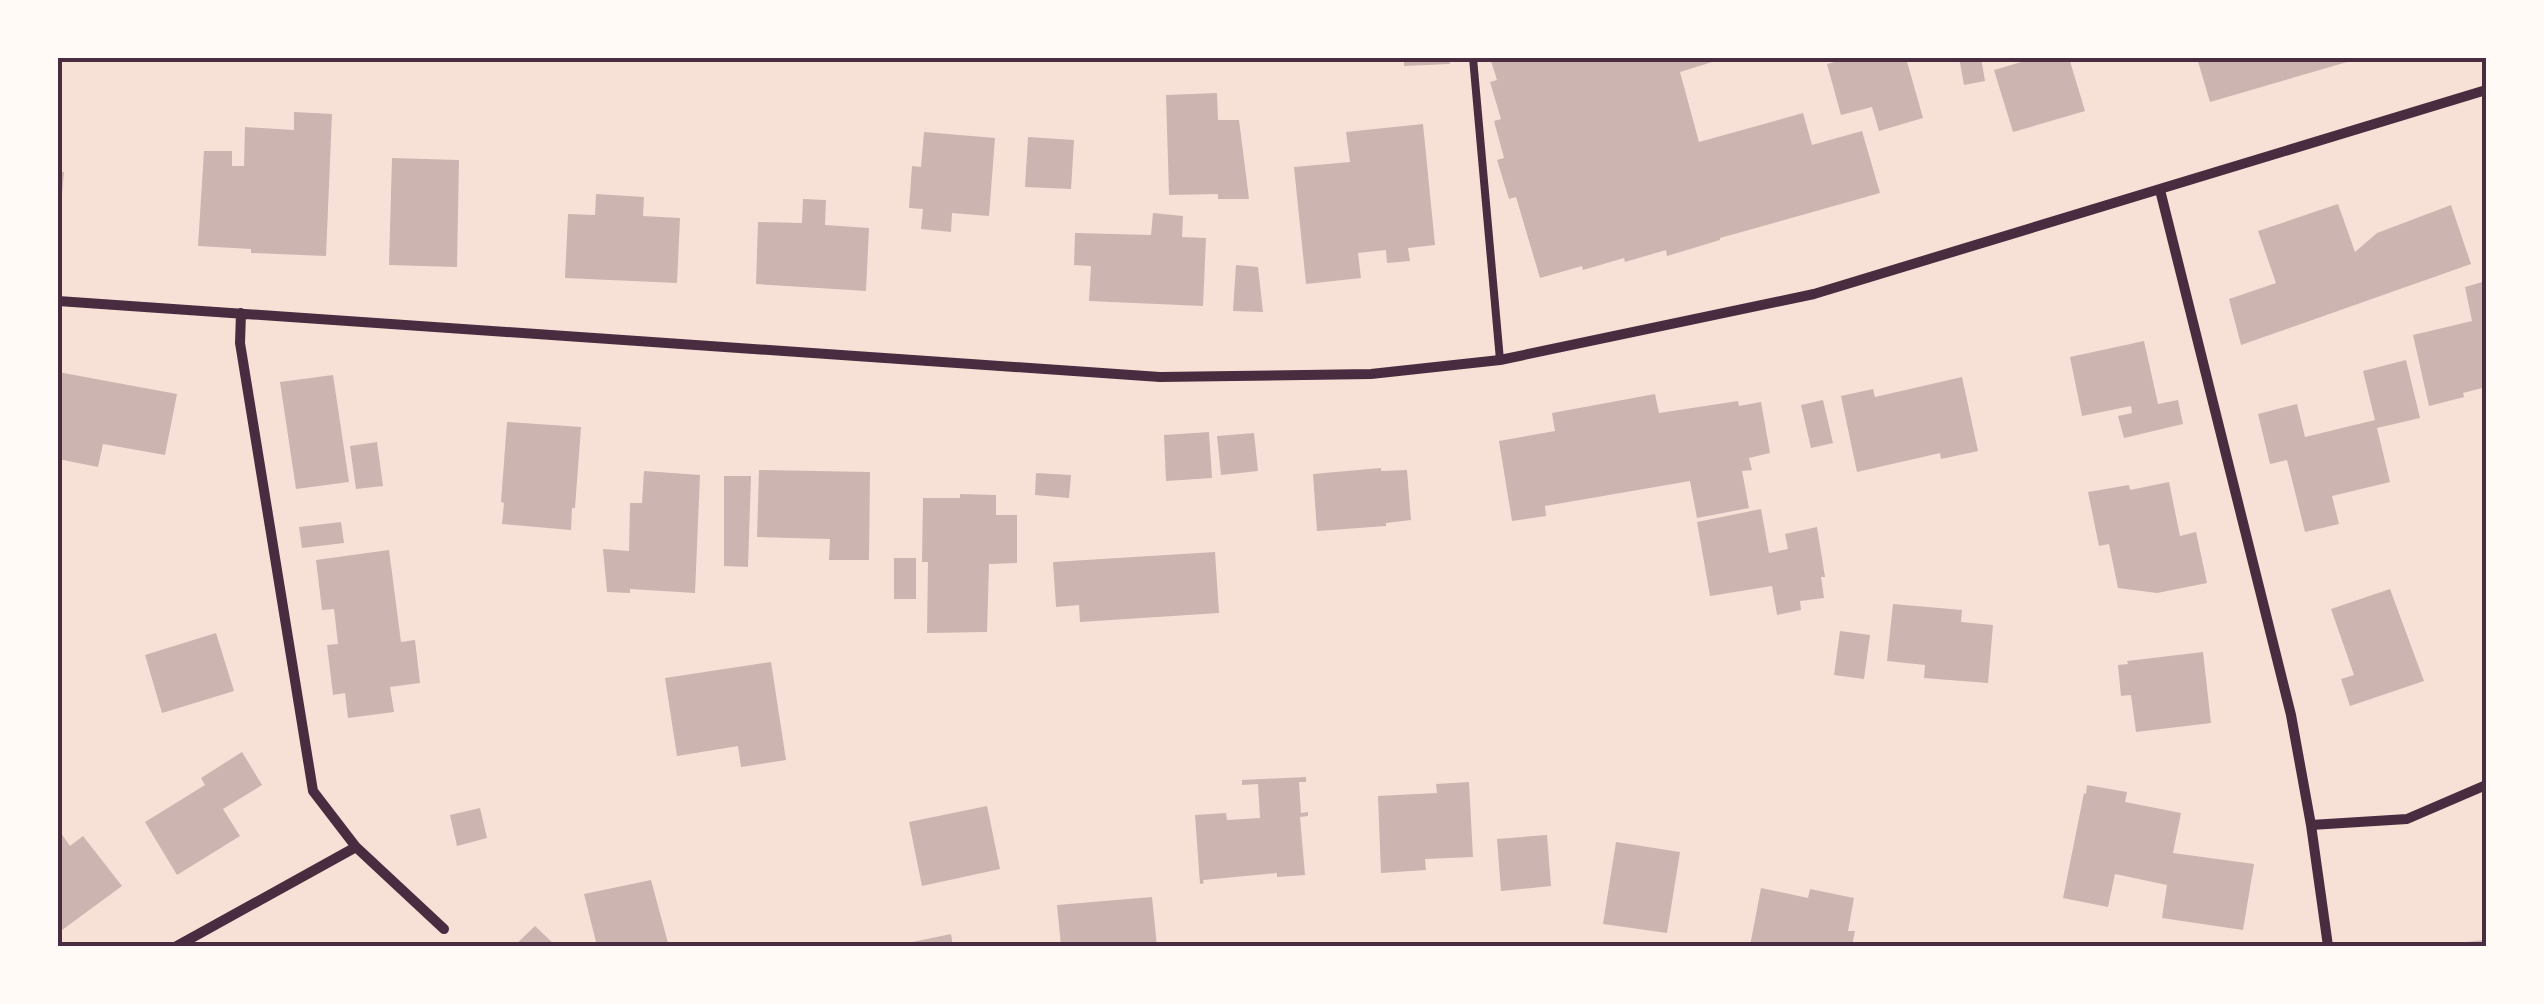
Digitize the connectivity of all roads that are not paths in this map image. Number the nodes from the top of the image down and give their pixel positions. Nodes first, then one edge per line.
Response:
1 (1474, 58) edge
2 (2486, 90) edge
3 (2160, 190) junction
4 (58, 302) edge
5 (241, 313) junction
6 (1500, 360) junction
7 (2486, 785) edge
8 (2311, 825) junction
9 (356, 846) junction
10 (444, 929) dead end
11 (177, 946) edge
12 (2328, 946) edge

1 - 6 lane
2 - 3 street
3 - 6 street
3 - 8 street
4 - 5 street
5 - 6 street
5 - 9 street
7 - 8 street
8 - 12 street
9 - 10 street
9 - 11 street

